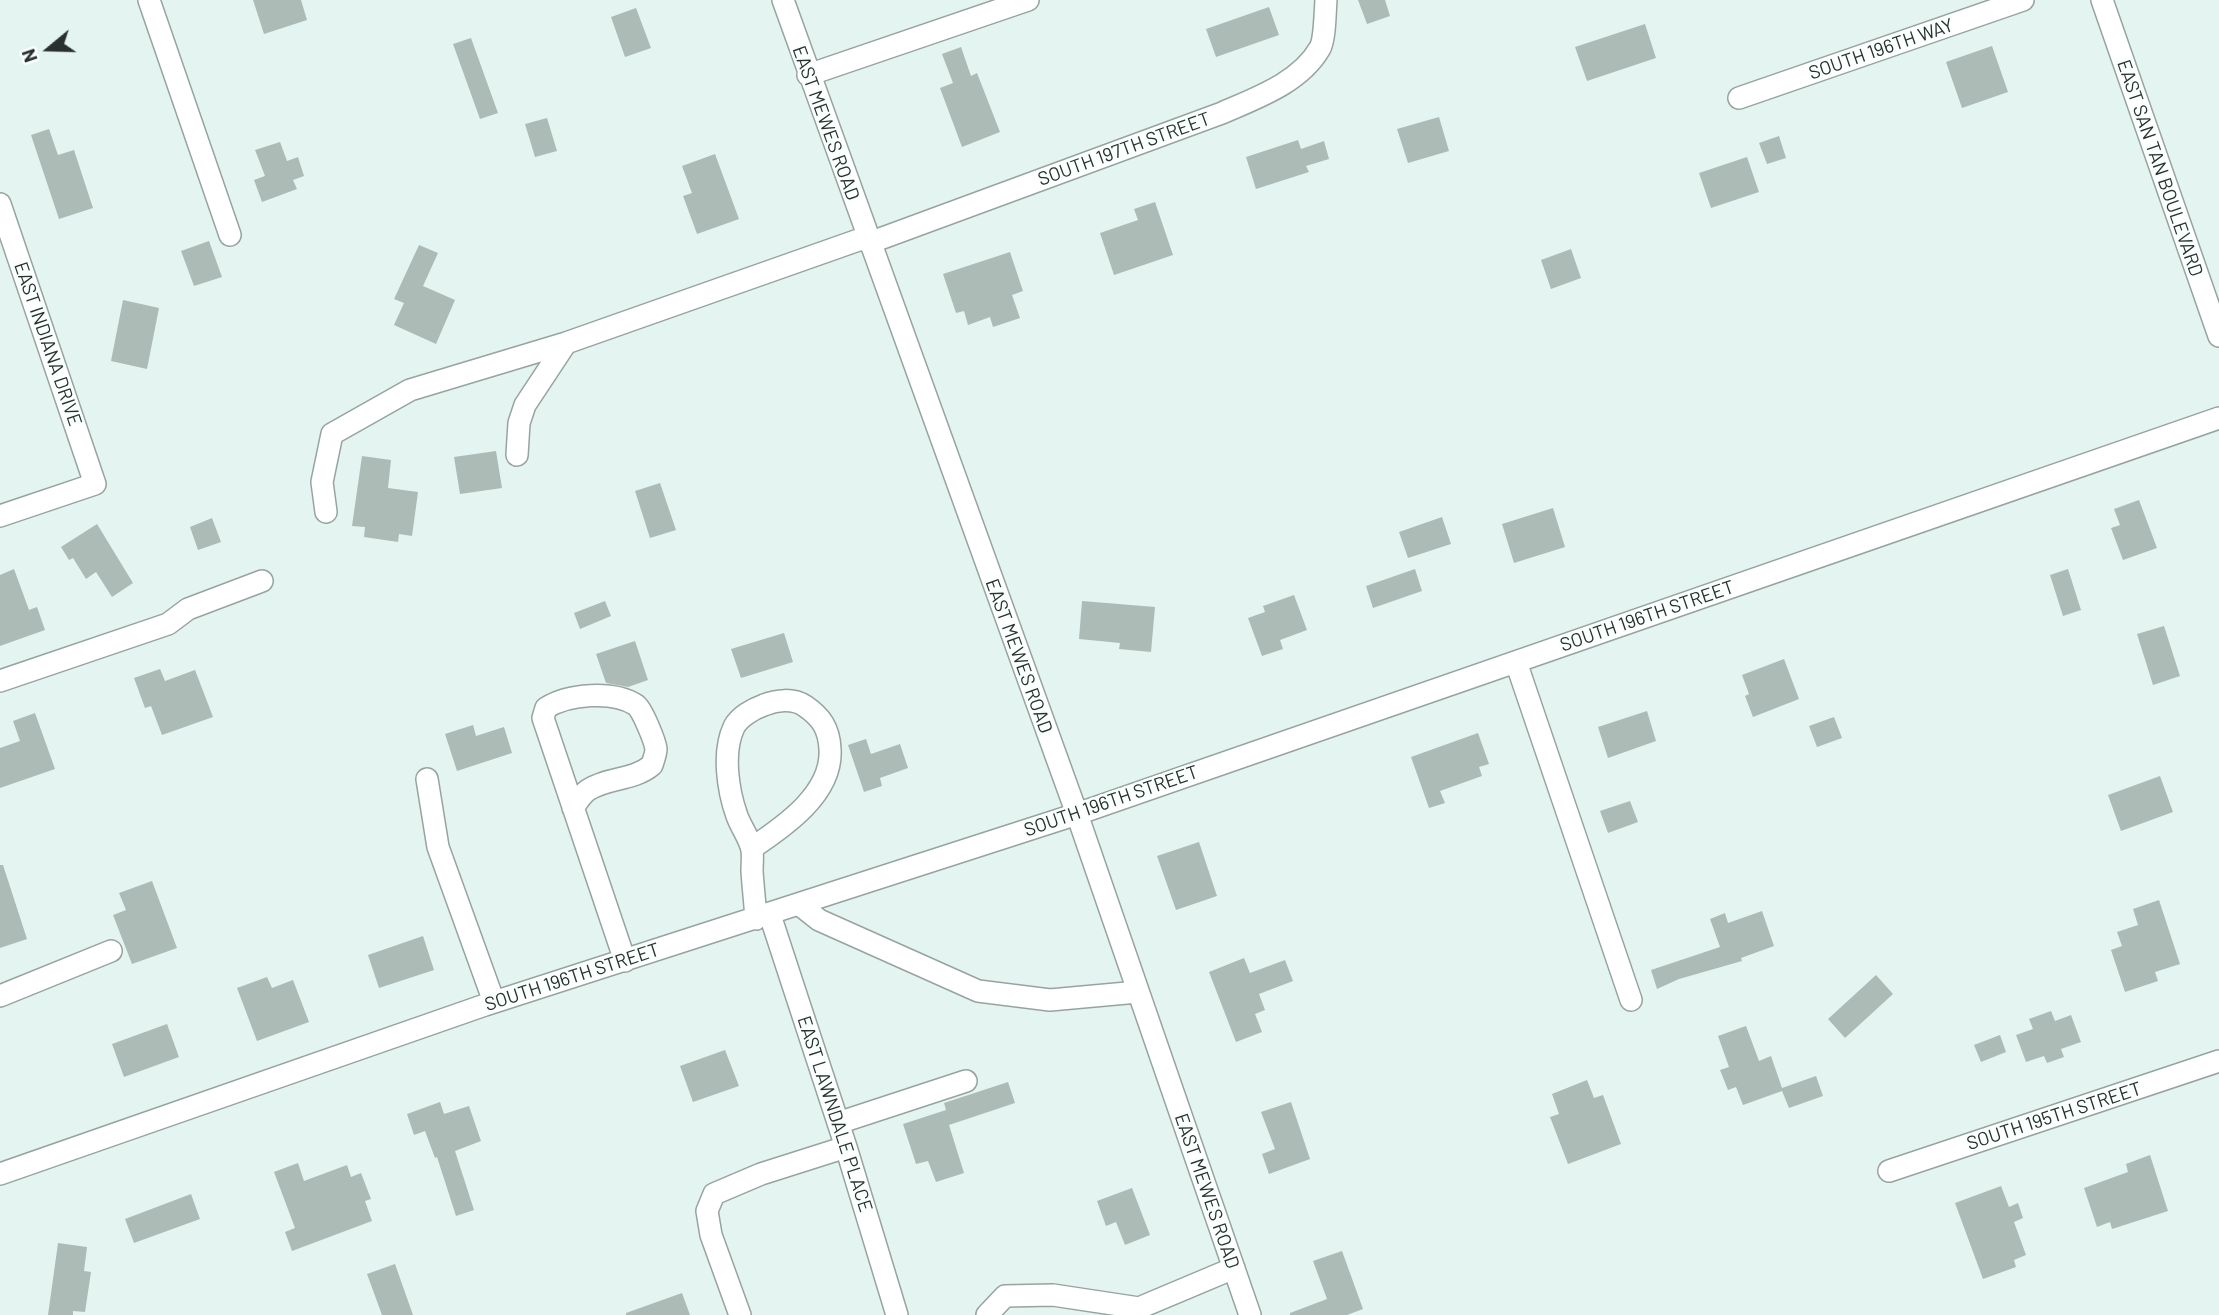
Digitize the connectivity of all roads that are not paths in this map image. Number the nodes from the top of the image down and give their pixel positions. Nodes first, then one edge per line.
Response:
1 (783, 0) edge
2 (1028, 0) edge
3 (1326, 0) edge
4 (2023, 0) edge
5 (2102, 0) edge
6 (151, 1) edge
7 (808, 75) junction
8 (1739, 98) dead end
9 (0, 204) edge
10 (230, 235) dead end
11 (868, 240) junction
12 (2219, 336) edge
13 (566, 343) junction
14 (2219, 418) edge
15 (517, 455) dead end
16 (326, 512) dead end
17 (0, 516) edge
18 (262, 581) dead end
19 (1516, 662) junction
20 (0, 681) edge
21 (427, 779) dead end
22 (573, 808) junction
23 (1077, 814) junction
24 (752, 848) junction
25 (800, 905) junction
26 (763, 917) junction
27 (111, 951) dead end
28 (625, 961) junction
29 (1138, 992) junction
30 (0, 996) edge
31 (1631, 1000) dead end
32 (494, 1002) junction
33 (2219, 1061) edge
34 (966, 1081) dead end
35 (838, 1124) junction
36 (846, 1147) junction
37 (1889, 1171) dead end
38 (0, 1174) edge
39 (1234, 1268) junction
40 (740, 1315) edge
41 (897, 1315) edge
42 (987, 1315) edge
43 (1250, 1315) edge

1 - 7 street, EAST MEWES ROAD
2 - 7 street
3 - 11 street, SOUTH 197TH STREET
4 - 8 street, SOUTH 196TH WAY
5 - 12 street, EAST SAN TAN BOULEVARD
6 - 10 street
7 - 11 street, EAST MEWES ROAD
9 - 17 street, EAST INDIANA DRIVE
11 - 13 street, SOUTH 197TH STREET
11 - 23 street, EAST MEWES ROAD
13 - 15 street
13 - 16 street, SOUTH 197TH STREET
14 - 19 street, SOUTH 196TH STREET
18 - 20 street
19 - 23 street, SOUTH 196TH STREET
19 - 31 street
21 - 32 street
22 - 22 street
22 - 28 street
23 - 25 street, SOUTH 196TH STREET
23 - 29 street, EAST MEWES ROAD
24 - 24 street
24 - 26 street, EAST LAWNDALE PLACE
25 - 26 street, SOUTH 196TH STREET
25 - 29 street
26 - 28 street, SOUTH 196TH STREET
26 - 35 street, EAST LAWNDALE PLACE
27 - 30 street
28 - 32 street, SOUTH 196TH STREET
29 - 39 street, EAST MEWES ROAD
32 - 38 street, SOUTH 196TH STREET
33 - 37 street, SOUTH 195TH STREET
34 - 35 street
35 - 36 street, EAST LAWNDALE PLACE
36 - 40 street
36 - 41 street, EAST LAWNDALE PLACE
39 - 42 street
39 - 43 street, EAST MEWES ROAD

